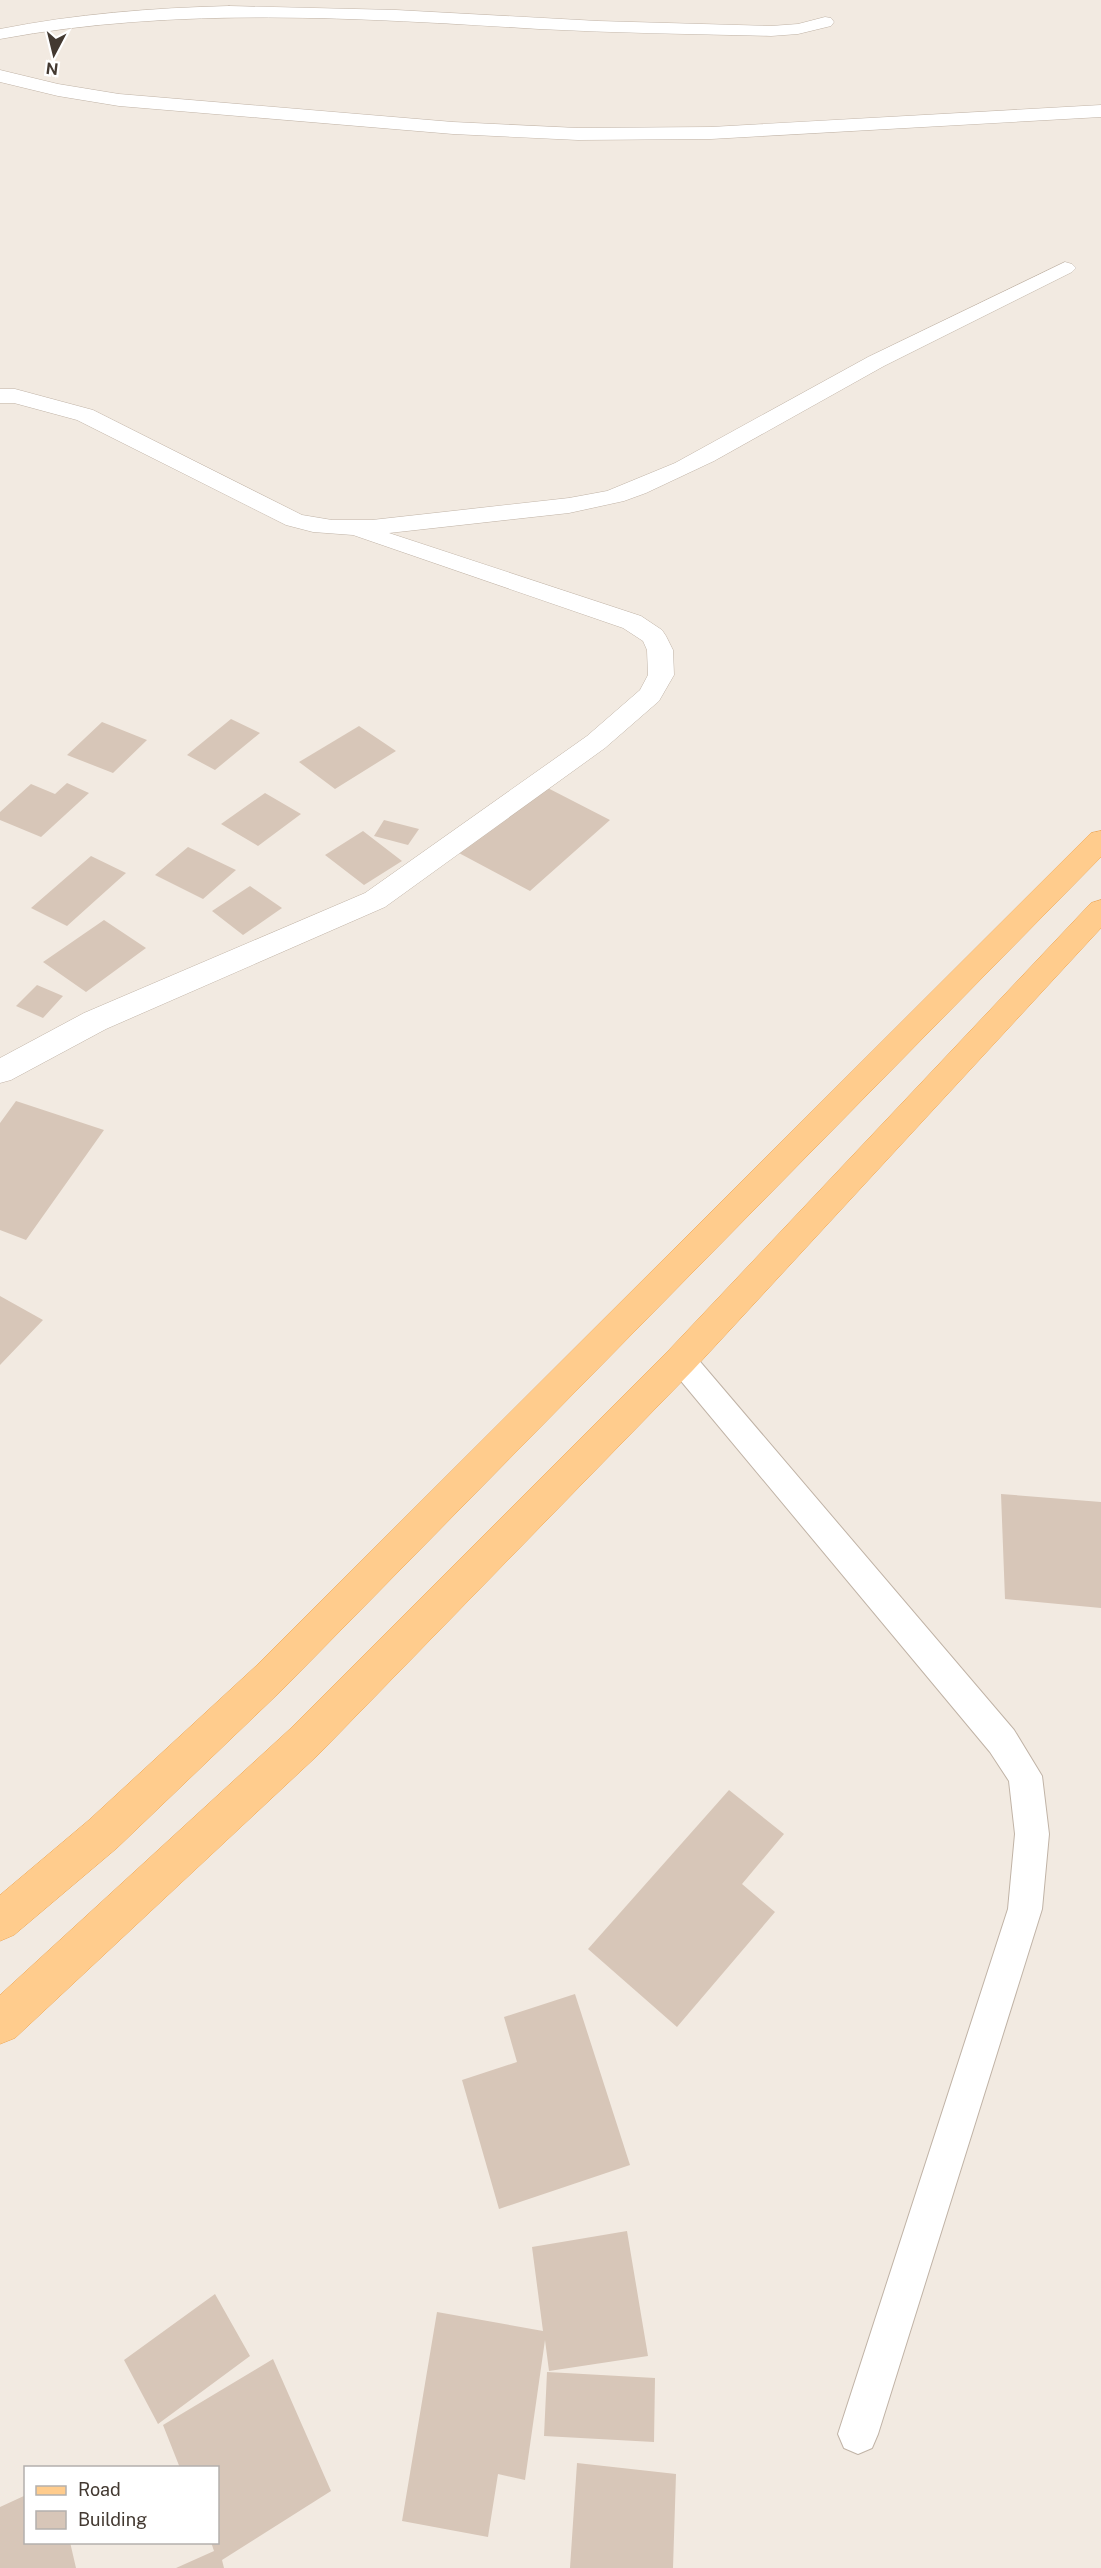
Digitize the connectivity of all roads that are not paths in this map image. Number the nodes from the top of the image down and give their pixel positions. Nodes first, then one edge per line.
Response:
1 (825, 22) dead end
2 (0, 34) edge
3 (0, 76) edge
4 (1101, 111) edge
5 (1065, 268) dead end
6 (0, 396) edge
7 (350, 528) junction
8 (1101, 840) edge
9 (1101, 910) edge
10 (0, 1072) edge
11 (681, 1360) junction
12 (0, 1921) edge
13 (0, 2023) edge
14 (858, 2434) dead end

1 - 2 street
3 - 4 street
5 - 7 street
6 - 7 street
7 - 10 street
8 - 12 main road
9 - 11 main road
11 - 13 main road
11 - 14 lane

